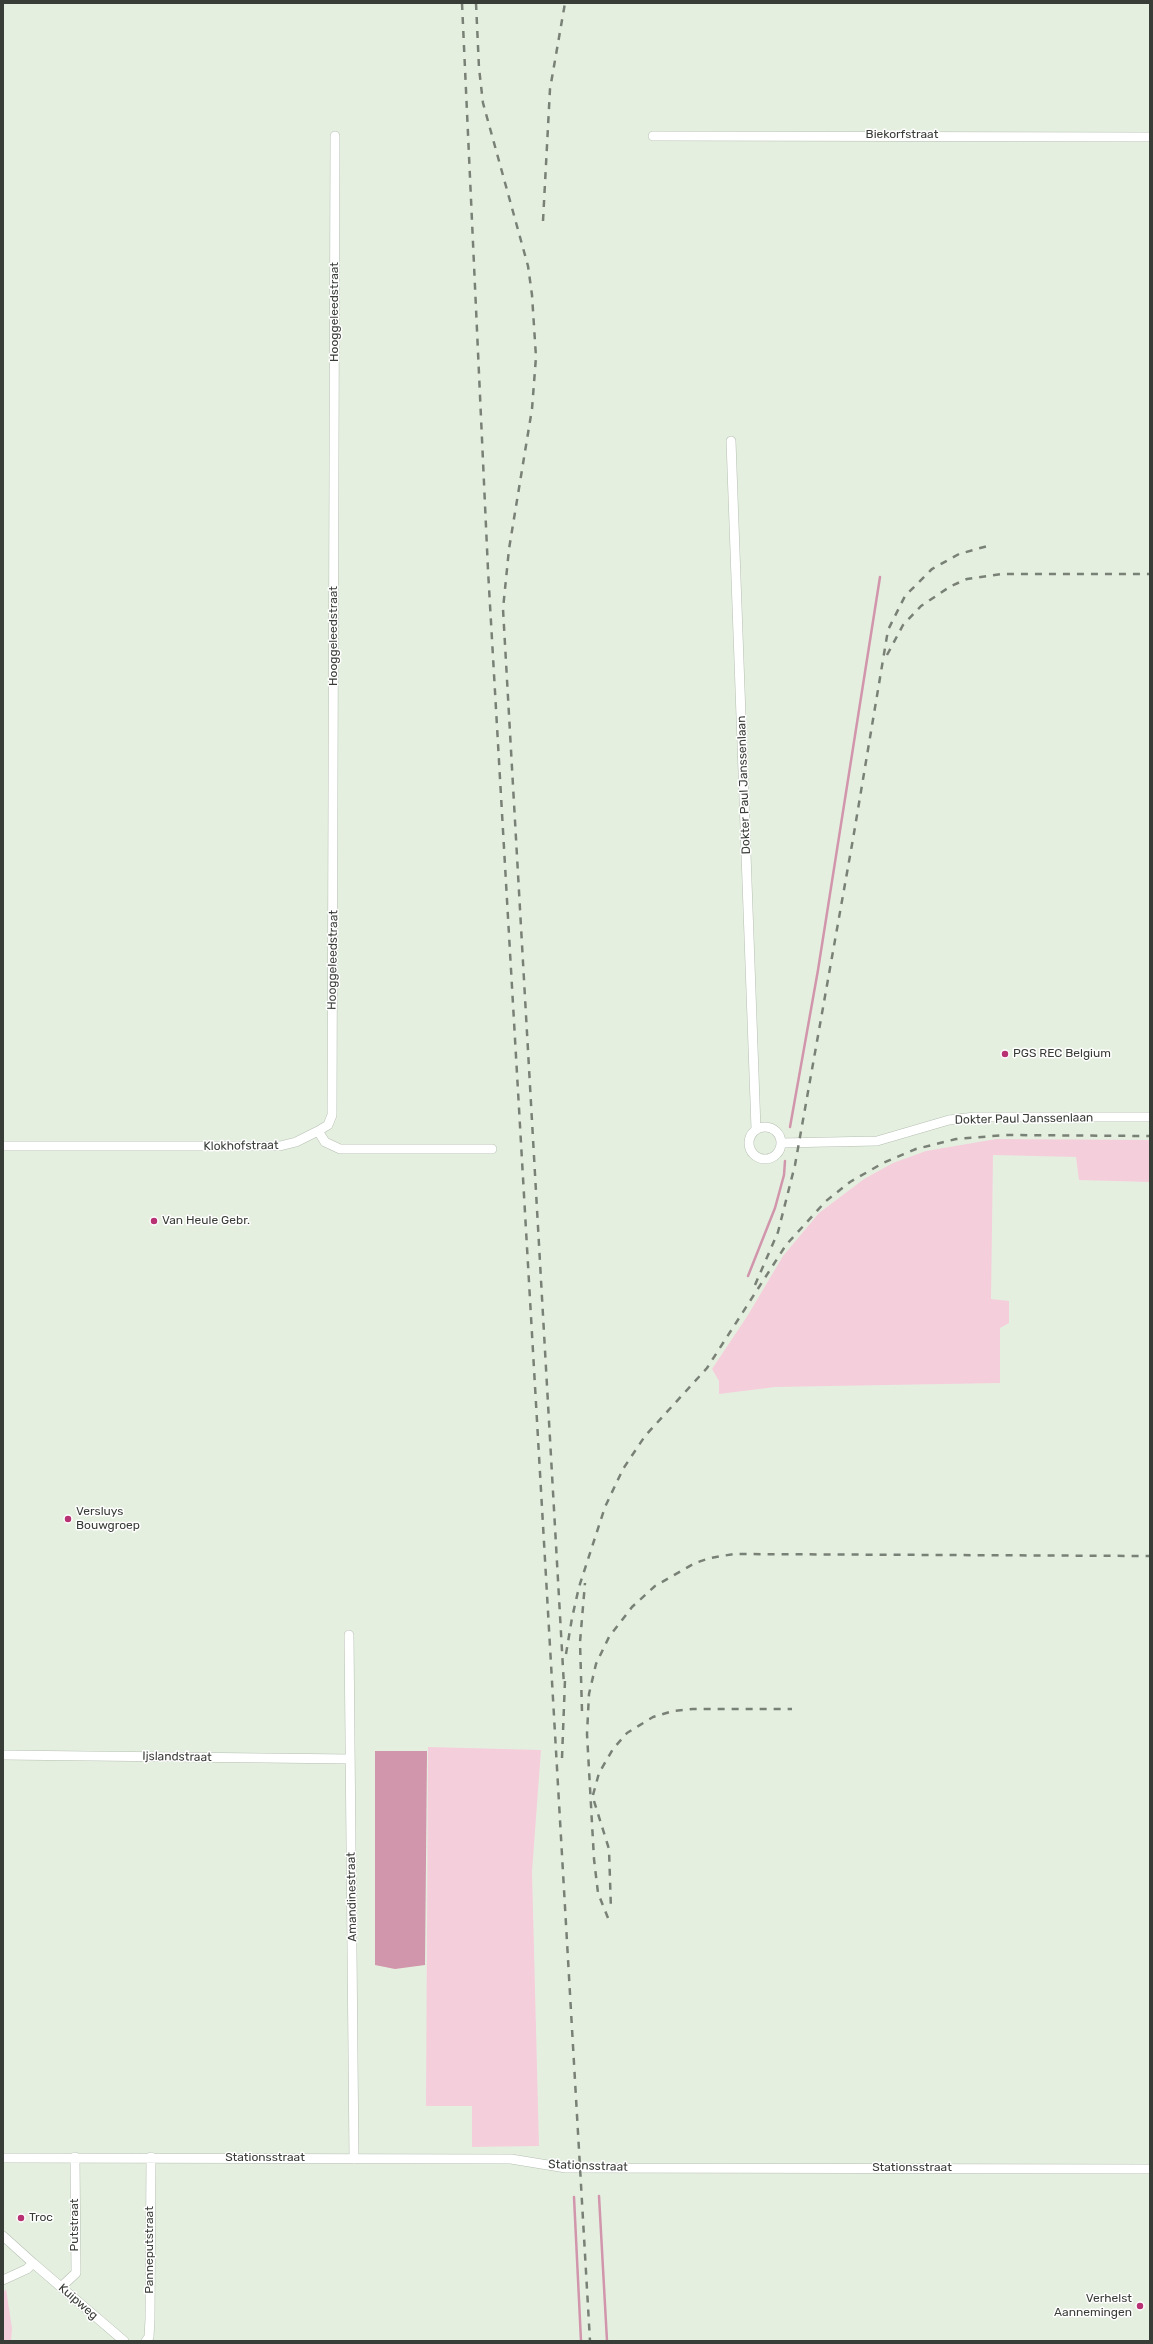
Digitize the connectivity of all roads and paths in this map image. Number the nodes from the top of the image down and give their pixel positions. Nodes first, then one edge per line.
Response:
1 (335, 136) dead end
2 (653, 136) dead end
3 (1150, 137) edge
4 (732, 441) dead end
5 (1150, 1117) edge
6 (756, 1129) junction
7 (318, 1131) junction
8 (781, 1143) junction
9 (3, 1146) edge
10 (492, 1149) dead end
11 (349, 1635) dead end
12 (3, 1756) edge
13 (350, 1759) junction
14 (75, 2157) junction
15 (151, 2157) junction
16 (3, 2158) edge
17 (354, 2159) junction
18 (1150, 2169) edge
19 (3, 2236) edge
20 (33, 2263) junction
21 (3, 2280) edge
22 (61, 2287) junction
23 (124, 2341) edge
24 (146, 2341) edge

1 - 7 street, Hooggeleedstraat
2 - 3 street, Biekorfstraat
4 - 6 street, Dokter Paul Janssenlaan
5 - 8 street, Dokter Paul Janssenlaan
6 - 8 street
6 - 8 street, Dokter Paul Janssenlaan
7 - 9 street, Klokhofstraat
7 - 10 street
11 - 13 street, Amandinestraat
12 - 13 street, Ijslandstraat
13 - 17 street, Amandinestraat
14 - 15 street, Stationsstraat
14 - 16 street, Stationsstraat
14 - 22 street, Putstraat
15 - 17 street, Stationsstraat
15 - 24 street, Panneputstraat
17 - 18 street, Stationsstraat
19 - 20 street, Kuipweg
20 - 21 street
20 - 22 street, Kuipweg
22 - 23 street, Kuipweg

